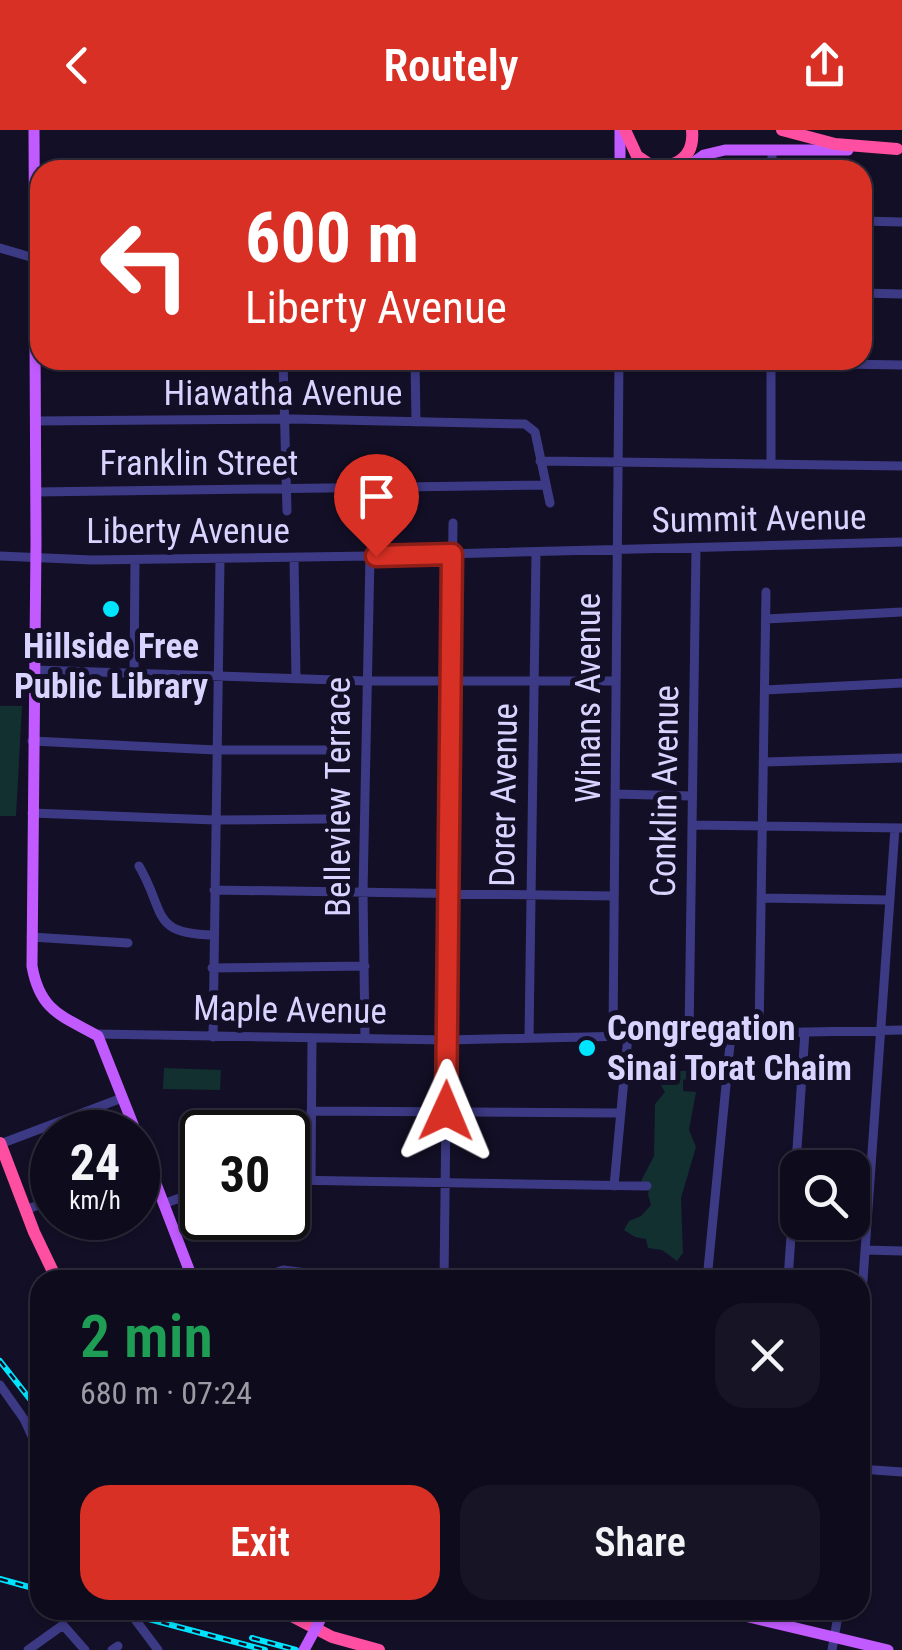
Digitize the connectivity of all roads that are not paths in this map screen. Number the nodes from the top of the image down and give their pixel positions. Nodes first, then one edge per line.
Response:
1 (34, 130) edge
2 (623, 130) edge
3 (692, 130) edge
4 (782, 130) edge
5 (900, 149) edge
6 (772, 150) junction
7 (34, 160) edge
8 (623, 160) edge
9 (641, 160) edge
10 (681, 160) edge
11 (700, 160) edge
12 (772, 160) edge
13 (872, 222) edge
14 (902, 222) edge
15 (0, 248) edge
16 (30, 257) edge
17 (872, 294) edge
18 (902, 294) edge
19 (872, 364) edge
20 (902, 365) edge
21 (37, 370) edge
22 (282, 370) edge
23 (415, 370) edge
24 (619, 370) edge
25 (772, 370) edge
26 (284, 419) junction
27 (35, 420) junction
28 (416, 422) junction
29 (540, 461) junction
30 (618, 463) junction
31 (770, 464) junction
32 (902, 466) edge
33 (544, 485) junction
34 (285, 491) junction
35 (35, 492) junction
36 (550, 503) dead end
37 (287, 511) dead end
38 (453, 523) dead end
39 (902, 542) edge
40 (696, 549) junction
41 (617, 550) junction
42 (536, 553) junction
43 (452, 554) junction
44 (0, 556) edge
45 (370, 556) junction
46 (35, 558) junction
47 (220, 558) junction
48 (294, 558) junction
49 (134, 560) junction
50 (766, 592) dead end
51 (902, 612) edge
52 (766, 618) junction
53 (34, 670) junction
54 (134, 675) junction
55 (218, 677) junction
56 (296, 679) junction
57 (366, 681) junction
58 (451, 681) junction
59 (534, 681) junction
60 (616, 681) junction
61 (902, 684) edge
62 (765, 690) junction
63 (32, 741) junction
64 (216, 750) junction
65 (326, 750) dead end
66 (902, 758) edge
67 (764, 762) junction
68 (615, 794) junction
69 (692, 796) junction
70 (32, 813) junction
71 (326, 819) dead end
72 (215, 820) junction
73 (692, 825) junction
74 (763, 826) junction
75 (898, 828) edge
76 (140, 866) dead end
77 (214, 890) junction
78 (363, 892) junction
79 (447, 894) junction
80 (530, 895) junction
81 (614, 896) junction
82 (761, 898) junction
83 (888, 900) junction
84 (213, 935) junction
85 (31, 937) junction
86 (128, 943) dead end
87 (366, 966) junction
88 (212, 968) junction
89 (902, 1030) edge
90 (881, 1031) junction
91 (805, 1032) junction
92 (759, 1033) junction
93 (97, 1034) junction
94 (731, 1034) junction
95 (689, 1035) junction
96 (613, 1036) junction
97 (628, 1036) junction
98 (213, 1037) junction
99 (312, 1038) junction
100 (365, 1038) junction
101 (529, 1038) junction
102 (446, 1040) junction
103 (122, 1098) junction
104 (127, 1110) edge
105 (311, 1110) junction
106 (446, 1111) junction
107 (621, 1112) junction
108 (0, 1143) edge
109 (0, 1166) edge
110 (310, 1180) joint
111 (445, 1182) junction
112 (614, 1186) junction
113 (647, 1186) dead end
114 (160, 1197) edge
115 (180, 1198) edge
116 (164, 1204) junction
117 (30, 1208) edge
118 (26, 1210) junction
119 (866, 1250) junction
120 (902, 1251) edge
121 (43, 1270) edge
122 (53, 1270) edge
123 (189, 1270) edge
124 (444, 1270) edge
125 (709, 1270) edge
126 (789, 1270) edge
127 (864, 1270) edge
128 (0, 1385) edge
129 (30, 1432) edge
130 (870, 1470) edge
131 (902, 1472) edge
132 (136, 1620) edge
133 (283, 1620) edge
134 (298, 1620) edge
135 (320, 1620) edge
136 (782, 1620) edge
137 (838, 1620) edge
138 (836, 1646) edge
139 (28, 1650) edge
140 (85, 1650) edge
141 (158, 1650) edge
142 (304, 1650) edge
143 (349, 1650) edge
144 (379, 1650) edge
145 (888, 1650) edge

1 - 7 main road
2 - 8 main road
2 - 9 highway
3 - 10 highway
4 - 5 highway
5 - 6 main road
6 - 11 main road
6 - 12 street
13 - 14 street
15 - 16 street
17 - 18 street
19 - 20 street
21 - 27 main road
22 - 26 street
23 - 28 street
24 - 30 street, Winans Avenue
25 - 31 street
26 - 27 street, Hiawatha Avenue
26 - 28 street, Hiawatha Avenue
26 - 34 street
27 - 35 main road
28 - 29 street, Hiawatha Avenue
29 - 30 street
29 - 33 street
30 - 31 street
30 - 41 street, Winans Avenue
31 - 32 street
33 - 34 street, Franklin Street
33 - 36 street
34 - 35 street, Franklin Street
34 - 37 street
35 - 46 main road
38 - 43 street
39 - 40 street, Summit Avenue
40 - 41 street, Summit Avenue
40 - 69 street, Conklin Avenue
41 - 42 street, Liberty Avenue
41 - 60 street, Winans Avenue
42 - 43 street, Liberty Avenue
42 - 59 street, Dorer Avenue
43 - 45 street, Liberty Avenue
43 - 58 street
44 - 46 street, Liberty Avenue
45 - 48 street, Liberty Avenue
45 - 57 street, Belleview Terrace
46 - 49 street, Liberty Avenue
46 - 53 main road
47 - 48 street, Liberty Avenue
47 - 49 street, Liberty Avenue
47 - 55 street
48 - 56 street
49 - 54 street
50 - 52 street
51 - 52 street
52 - 62 street
53 - 54 street
53 - 63 main road
54 - 55 street
55 - 56 street
55 - 64 street
56 - 57 street
57 - 58 street
57 - 78 street, Belleview Terrace
58 - 59 street
58 - 79 street
59 - 60 street
59 - 80 street, Dorer Avenue
60 - 68 street, Winans Avenue
61 - 62 street
62 - 67 street
63 - 64 street
63 - 70 main road
64 - 65 street
64 - 72 street
66 - 67 street
67 - 74 street
68 - 69 street
68 - 81 street, Winans Avenue
69 - 73 street, Conklin Avenue
70 - 72 street
70 - 85 main road
71 - 72 street
72 - 77 street
73 - 74 street
73 - 95 street, Conklin Avenue
74 - 75 street
74 - 82 street
75 - 83 street
76 - 84 street
77 - 78 street
77 - 84 street
78 - 79 street
78 - 87 street, Belleview Terrace
79 - 80 street
79 - 102 street
80 - 81 street
80 - 101 street, Dorer Avenue
81 - 96 street, Winans Avenue
82 - 83 street
82 - 92 street
83 - 90 street
84 - 88 street
85 - 86 street
85 - 93 main road
87 - 88 street
87 - 100 street, Belleview Terrace
88 - 98 street
89 - 90 street, Maple Avenue
90 - 91 street, Maple Avenue
90 - 119 street
91 - 92 street, Maple Avenue
91 - 126 street
92 - 94 street, Maple Avenue
93 - 98 street, Maple Avenue
93 - 103 main road
94 - 95 street, Maple Avenue
94 - 125 street
95 - 97 street, Maple Avenue
96 - 97 street, Maple Avenue
96 - 101 street, Maple Avenue
97 - 107 street
98 - 99 street, Maple Avenue
99 - 100 street, Maple Avenue
99 - 105 street
100 - 102 street, Maple Avenue
101 - 102 street, Maple Avenue
102 - 106 street
103 - 104 main road
103 - 108 street
105 - 106 street
105 - 110 street
106 - 107 street
106 - 111 street
107 - 112 street
108 - 118 highway
109 - 121 highway
110 - 111 street
111 - 112 street
111 - 124 street
112 - 113 street
114 - 116 main road
115 - 116 street
116 - 123 main road
117 - 118 street
118 - 122 highway
119 - 120 street
119 - 127 street
128 - 129 street
130 - 131 street
132 - 141 street, bridge
133 - 143 highway
134 - 144 highway
135 - 142 main road, bridge
136 - 138 main road
137 - 138 street
138 - 145 main road
139 - 140 street

